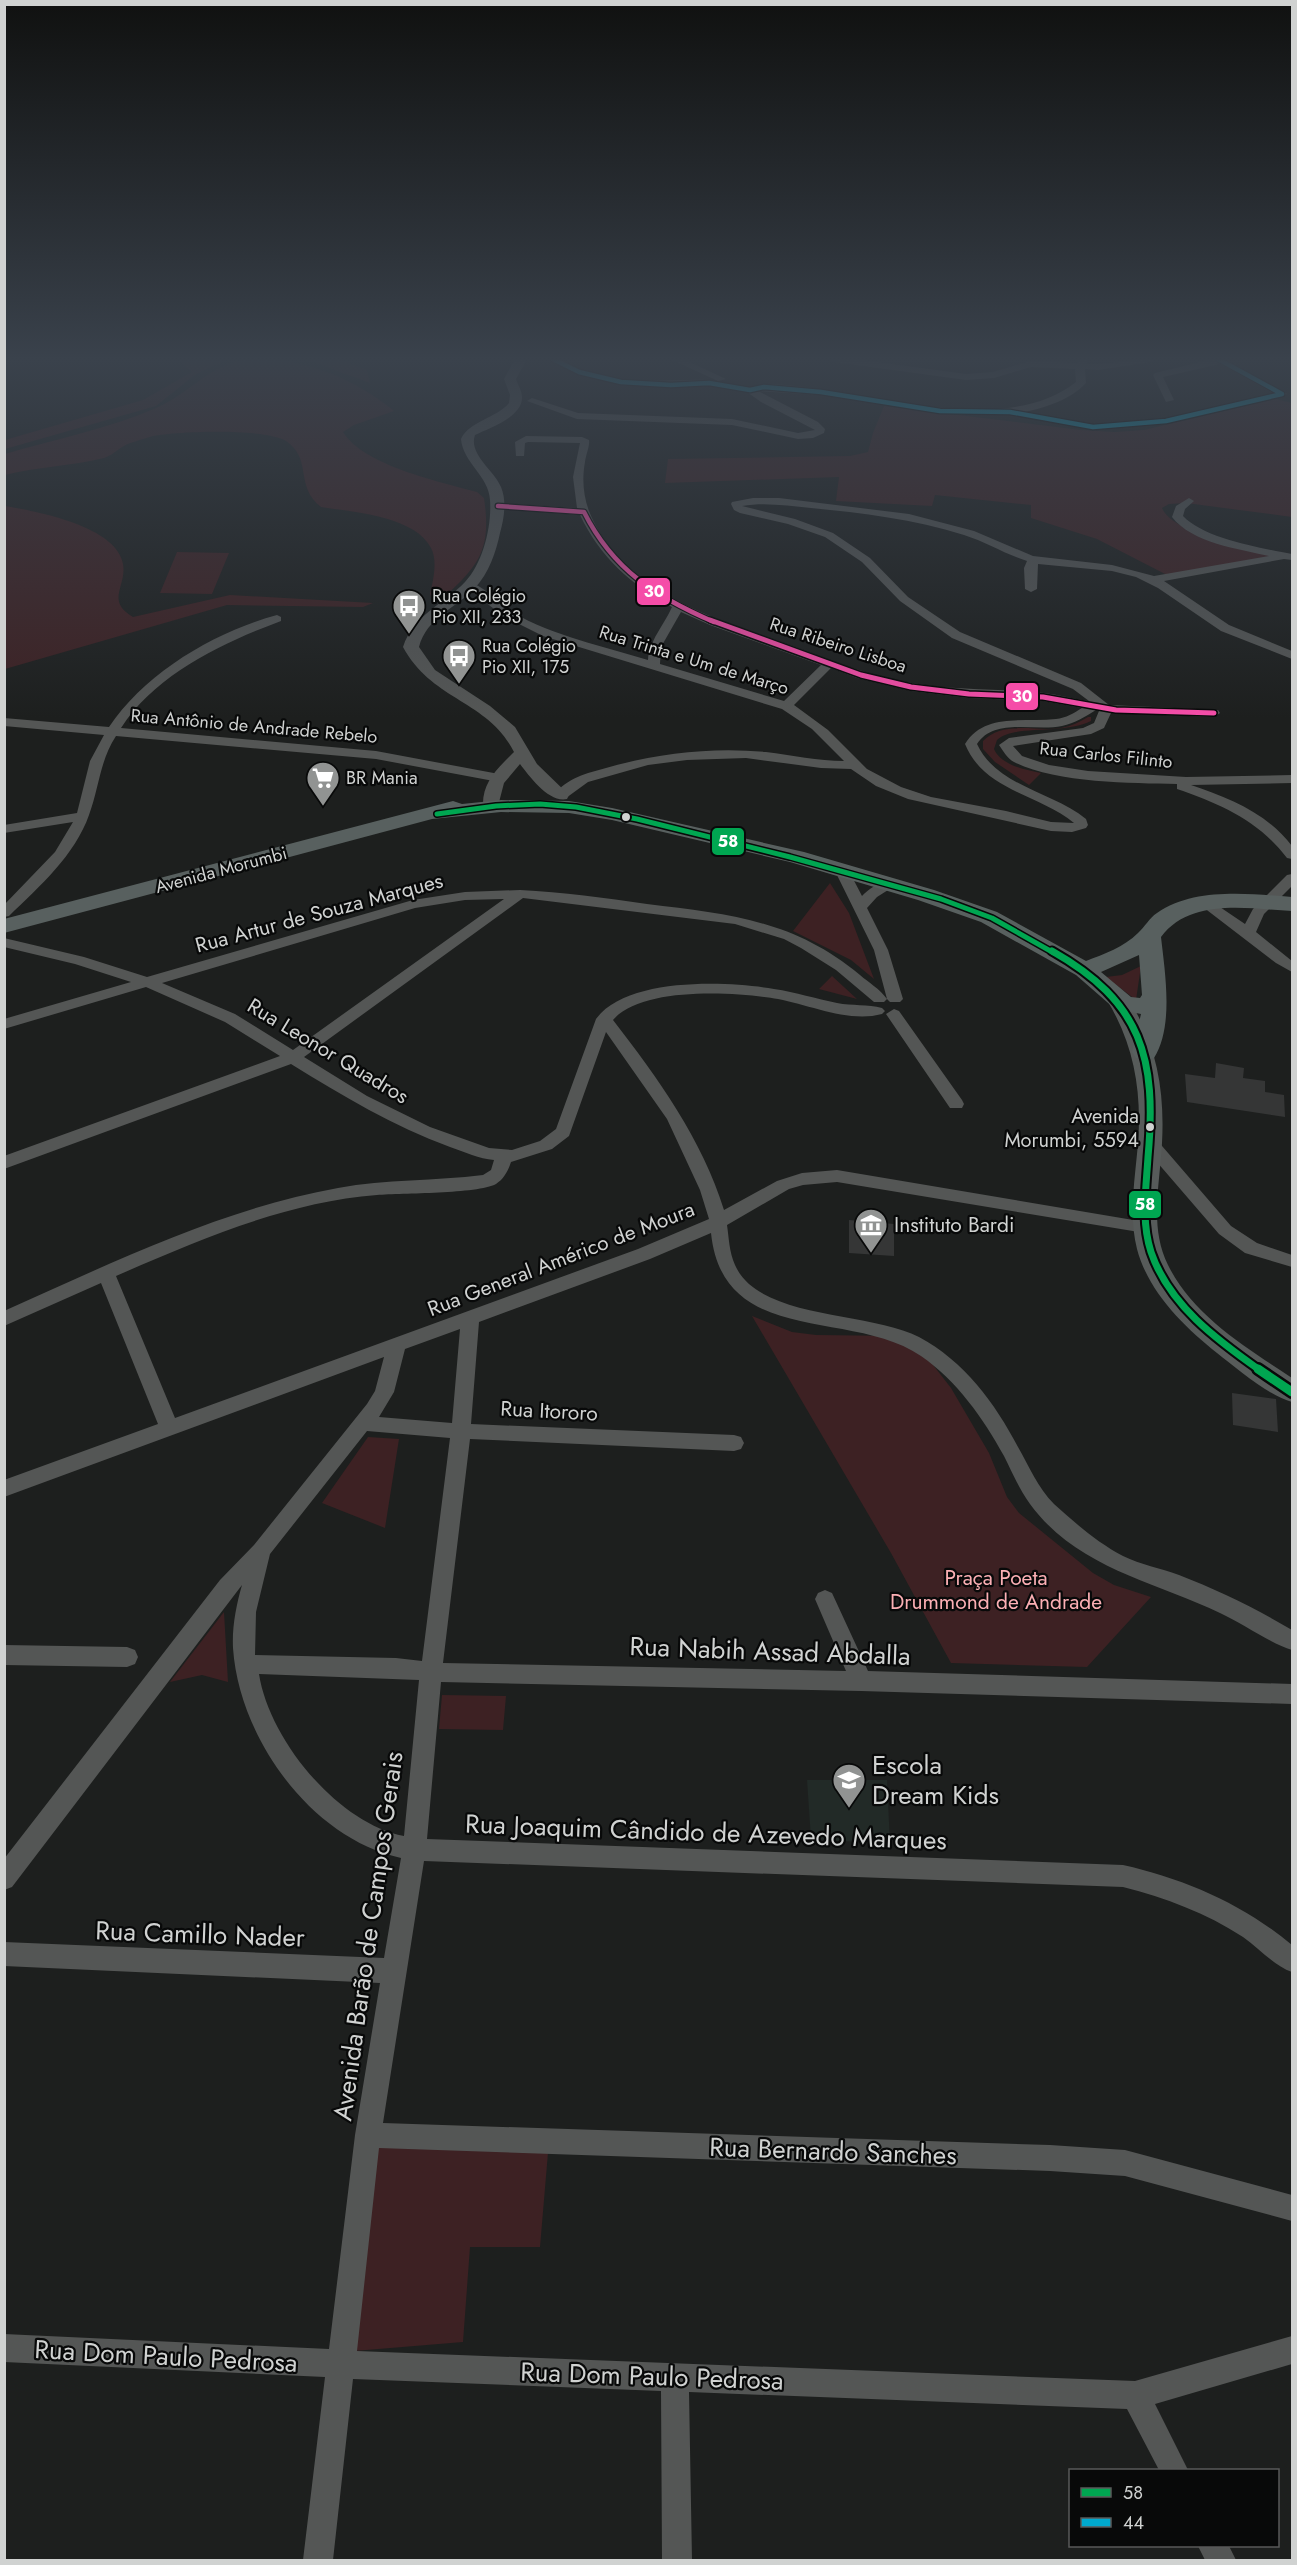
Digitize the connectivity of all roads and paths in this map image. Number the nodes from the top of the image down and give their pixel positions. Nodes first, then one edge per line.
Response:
1 (490, 479) edge
2 (578, 479) edge
3 (1189, 501) dead end
4 (498, 506) junction
5 (584, 512) junction
6 (1291, 557) edge
7 (1034, 559) junction
8 (1152, 580) junction
9 (470, 585) junction
10 (1031, 589) dead end
11 (678, 606) junction
12 (277, 619) dead end
13 (1293, 655) edge
14 (828, 664) junction
15 (654, 667) junction
16 (786, 706) junction
17 (1092, 707) junction
18 (1106, 709) junction
19 (1214, 713) dead end
20 (4, 722) edge
21 (112, 731) junction
22 (522, 752) junction
23 (854, 765) junction
24 (1293, 779) edge
25 (511, 780) junction
26 (1166, 781) junction
27 (561, 795) junction
28 (494, 803) junction
29 (612, 814) junction
30 (82, 816) junction
31 (4, 829) edge
32 (1293, 855) edge
33 (843, 871) junction
34 (1293, 878) edge
35 (889, 885) junction
36 (520, 894) junction
37 (1269, 902) junction
38 (1206, 904) junction
39 (1293, 904) edge
40 (860, 906) junction
41 (8, 922) edge
42 (1248, 933) junction
43 (1150, 948) junction
44 (1293, 968) edge
45 (1084, 970) junction
46 (147, 982) junction
47 (1155, 997) junction
48 (1118, 1000) junction
49 (886, 1006) junction
50 (604, 1019) junction
51 (4, 1024) edge
52 (1145, 1052) junction
53 (294, 1058) junction
54 (956, 1104) dead end
55 (1150, 1143) junction
56 (504, 1155) junction
57 (4, 1163) edge
58 (716, 1223) junction
59 (1145, 1227) junction
60 (1293, 1261) edge
61 (106, 1274) junction
62 (4, 1319) edge
63 (470, 1319) junction
64 (397, 1345) junction
65 (1293, 1392) edge
66 (361, 1423) junction
67 (170, 1429) junction
68 (461, 1431) junction
69 (734, 1443) dead end
70 (4, 1489) edge
71 (261, 1551) junction
72 (825, 1599) dead end
73 (210, 1609) junction
74 (245, 1611) junction
75 (1293, 1641) edge
76 (4, 1655) edge
77 (127, 1657) dead end
78 (246, 1664) junction
79 (431, 1672) junction
80 (861, 1681) junction
81 (1293, 1694) edge
82 (414, 1848) junction
83 (4, 1879) edge
84 (4, 1954) edge
85 (1293, 1960) edge
86 (393, 1971) junction
87 (368, 2135) junction
88 (1293, 2208) edge
89 (4, 2349) edge
90 (1293, 2350) edge
91 (340, 2364) junction
92 (675, 2378) junction
93 (1135, 2395) junction
94 (1173, 2469) edge
95 (318, 2560) edge
96 (677, 2560) edge

1 - 4 street
2 - 5 street, Rua Ribeiro Lisboa
3 - 6 street
4 - 5 street
4 - 9 street
5 - 11 street, Rua Ribeiro Lisboa
6 - 8 street
7 - 8 street
7 - 10 street
7 - 18 street
8 - 13 street
9 - 15 street, Rua Trinta e Um de Março
9 - 22 street
11 - 14 street, Rua Ribeiro Lisboa
11 - 15 street
12 - 21 street
14 - 16 street
14 - 17 street, Rua Ribeiro Lisboa
15 - 16 street, Rua Trinta e Um de Março
16 - 23 street, Rua Trinta e Um de Março
17 - 18 street, Rua Ribeiro Lisboa
17 - 23 street, Rua Trinta e Um de Março
18 - 19 street, Rua Ribeiro Lisboa
18 - 26 street, Rua Carlos Filinto
20 - 21 street, Rua Antônio de Andrade Rebelo
21 - 25 street, Rua Antônio de Andrade Rebelo
21 - 30 street
22 - 25 street
22 - 27 street
23 - 27 street
24 - 26 street, Rua Carlos Filinto
25 - 27 street
25 - 28 street
26 - 32 street
27 - 28 main road
27 - 29 main road, Avenida Morumbi
28 - 29 main road, Avenida Morumbi
28 - 41 main road, Avenida Morumbi
29 - 33 main road, Avenida Morumbi
30 - 31 street
30 - 41 street
33 - 35 main road, Avenida Morumbi
33 - 40 street
34 - 37 street
35 - 40 street
35 - 45 main road, Avenida Morumbi
36 - 46 street, Rua Artur de Souza Marques
36 - 49 street, Rua Artur de Souza Marques
36 - 53 street
37 - 38 main road
37 - 39 main road
37 - 42 street
38 - 42 street
38 - 43 main road
40 - 49 street
41 - 46 street, Rua Leonor Quadros
42 - 44 street
43 - 45 main road
43 - 47 main road
45 - 48 main road, Avenida Morumbi
46 - 51 street, Rua Artur de Souza Marques
46 - 53 street, Rua Leonor Quadros
47 - 48 main road
47 - 52 main road
48 - 52 main road, Avenida Morumbi
49 - 50 street
49 - 54 street, Rua Artur de Souza Marques
50 - 56 street, Rua Leonor Quadros
50 - 58 street
52 - 55 main road, Avenida Morumbi
53 - 56 street, Rua Leonor Quadros
53 - 57 street
55 - 59 main road, Avenida Morumbi
55 - 60 street
56 - 61 street
58 - 59 street, Rua General Américo de Moura
58 - 63 street, Rua General Américo de Moura
58 - 75 street
59 - 65 main road, Avenida Morumbi
61 - 62 street
61 - 67 street
63 - 64 street, Rua General Américo de Moura
63 - 68 street, Avenida Barão de Campos Gerais
64 - 66 street, Rua Joaquim Cândido de Azevedo Marques
64 - 67 street, Rua General Américo de Moura
66 - 68 street, Rua Itororo
66 - 71 street, Rua Joaquim Cândido de Azevedo Marques
67 - 70 street, Rua General Américo de Moura
68 - 69 street, Rua Itororo
68 - 79 street, Avenida Barão de Campos Gerais
71 - 73 street, Rua Joaquim Cândido de Azevedo Marques
71 - 74 street, Rua Joaquim Cândido de Azevedo Marques
72 - 80 street
73 - 74 street
73 - 83 street, Rua Joaquim Cândido de Azevedo Marques
74 - 78 street, Rua Joaquim Cândido de Azevedo Marques
76 - 77 street
78 - 79 street, Rua Nabih Assad Abdalla
78 - 82 street, Rua Joaquim Cândido de Azevedo Marques
79 - 80 street, Rua Nabih Assad Abdalla
79 - 82 street, Avenida Barão de Campos Gerais
80 - 81 street, Rua Nabih Assad Abdalla
82 - 85 street, Rua Joaquim Cândido de Azevedo Marques
82 - 86 street, Avenida Barão de Campos Gerais
84 - 86 street, Rua Camillo Nader
86 - 87 street, Avenida Barão de Campos Gerais
87 - 88 street, Rua Bernardo Sanches
87 - 91 street, Avenida Barão de Campos Gerais
89 - 91 street, Rua Dom Paulo Pedrosa
90 - 93 street, Rua Dom Paulo Pedrosa
91 - 92 street, Rua Dom Paulo Pedrosa
91 - 95 street, Avenida Barão de Campos Gerais
92 - 93 street, Rua Dom Paulo Pedrosa
92 - 96 street
93 - 94 street

